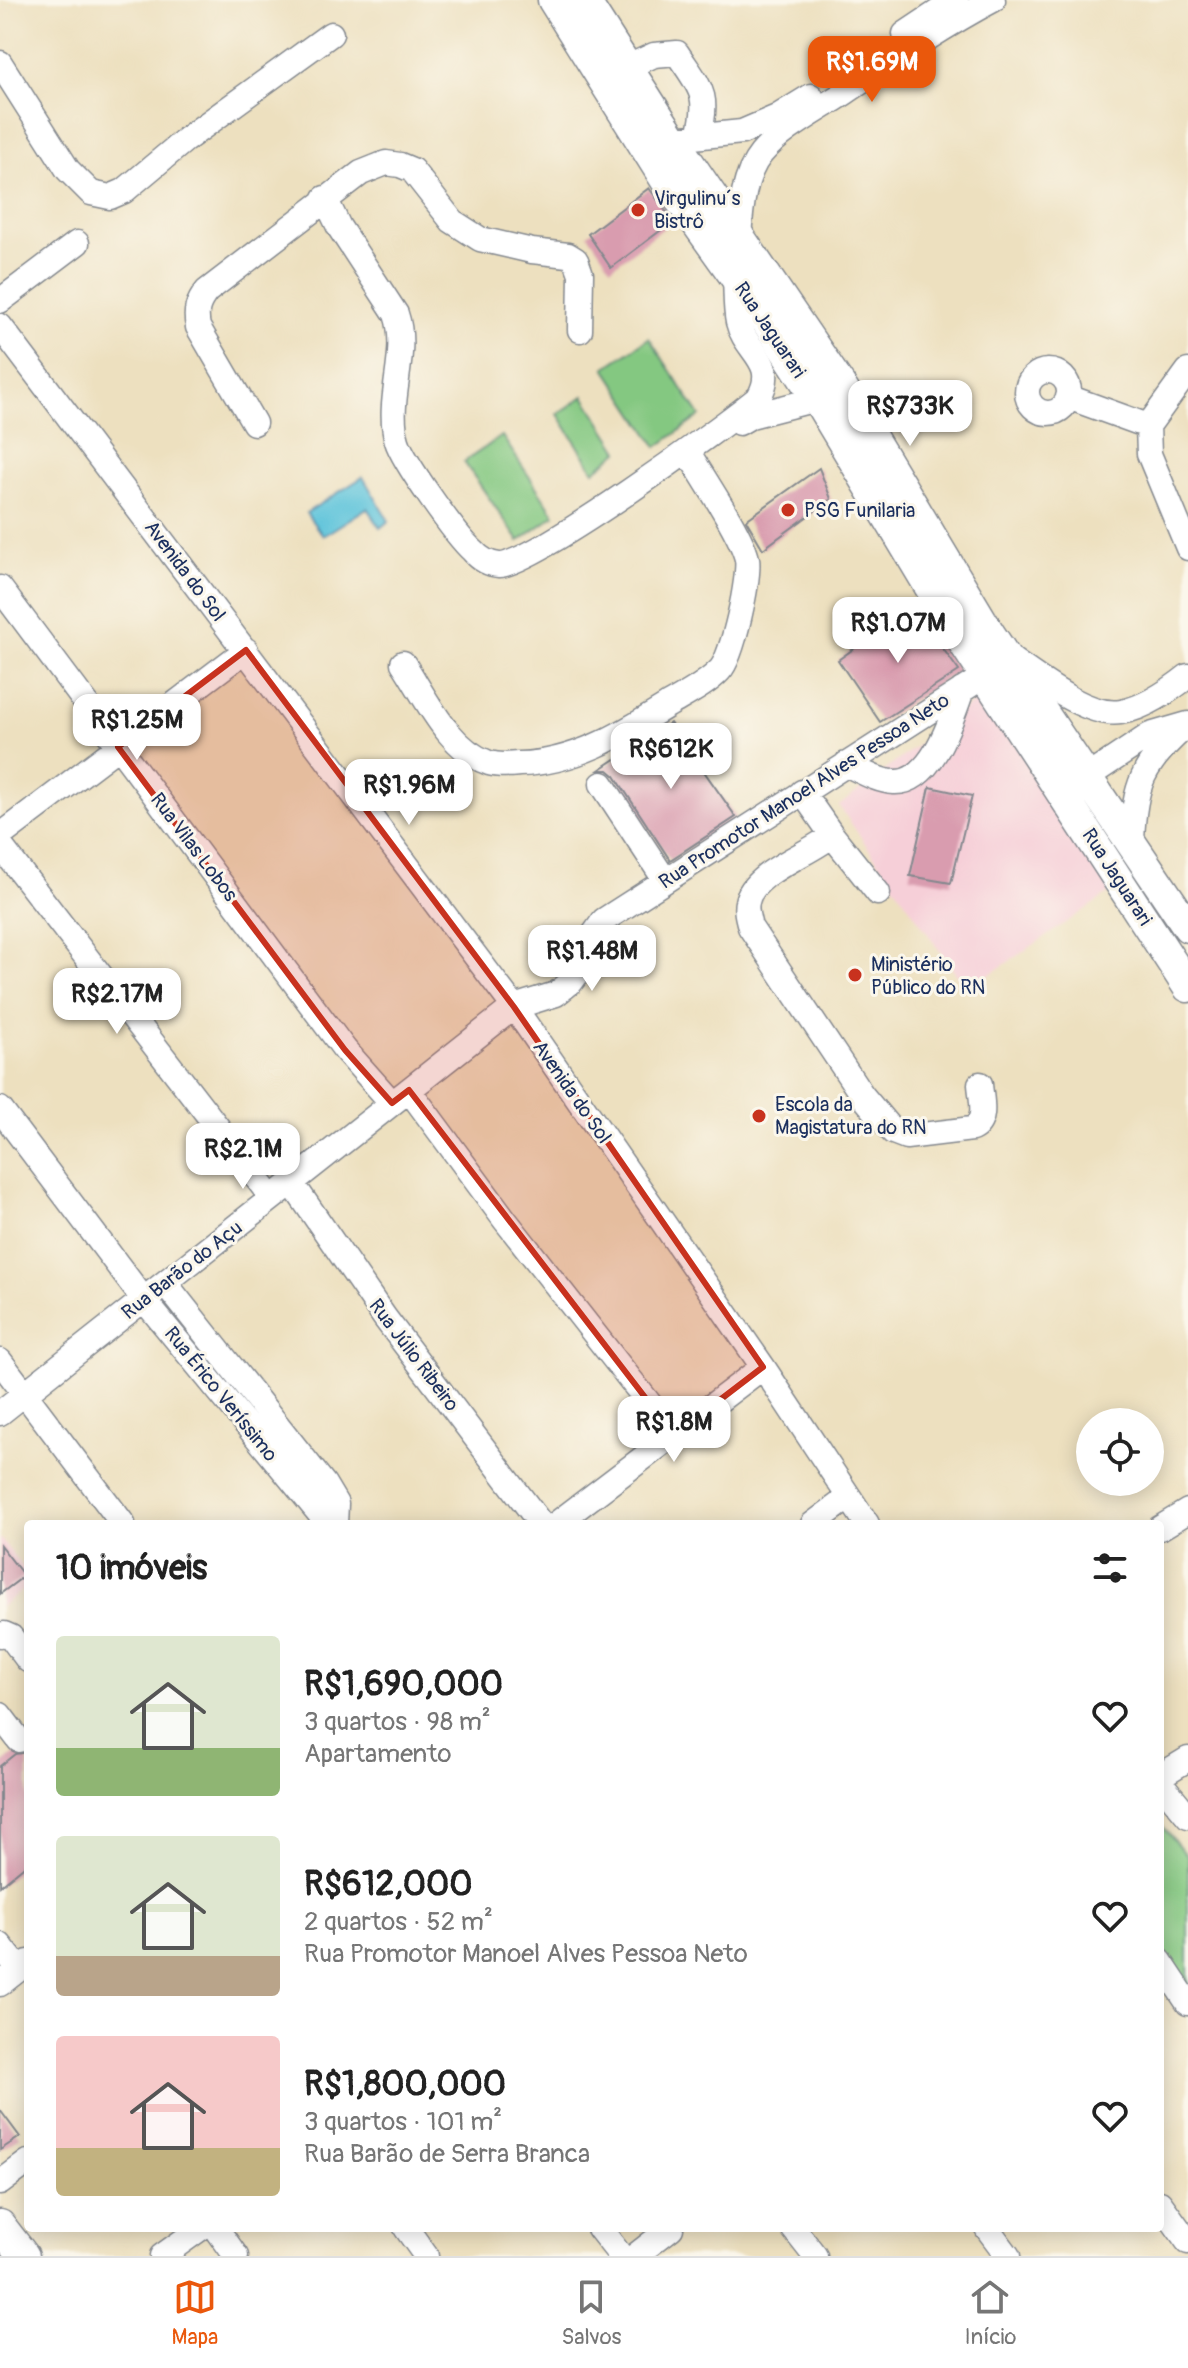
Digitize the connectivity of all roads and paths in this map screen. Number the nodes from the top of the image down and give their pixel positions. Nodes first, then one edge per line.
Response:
1 (553, 0) edge
2 (584, 0) edge
3 (993, 0) edge
4 (953, 5) edge
5 (331, 34) dead end
6 (0, 63) edge
7 (628, 67) junction
8 (742, 132) junction
9 (686, 138) junction
10 (760, 156) junction
11 (325, 198) junction
12 (739, 237) junction
13 (77, 243) dead end
14 (735, 277) junction
15 (0, 301) edge
16 (0, 326) edge
17 (580, 330) dead end
18 (1188, 371) edge
19 (1068, 397) dead end
20 (817, 399) junction
21 (749, 412) junction
22 (254, 423) dead end
23 (1148, 426) junction
24 (688, 452) junction
25 (1188, 548) edge
26 (0, 588) edge
27 (246, 650) junction
28 (403, 663) dead end
29 (984, 673) junction
30 (1188, 676) edge
31 (1188, 724) edge
32 (118, 747) junction
33 (846, 764) junction
34 (602, 784) dead end
35 (1074, 786) junction
36 (802, 792) junction
37 (832, 835) junction
38 (0, 836) edge
39 (1132, 841) junction
40 (0, 845) edge
41 (665, 880) junction
42 (878, 893) dead end
43 (1188, 927) edge
44 (1188, 987) edge
45 (514, 1007) junction
46 (980, 1084) dead end
47 (401, 1096) junction
48 (0, 1109) edge
49 (292, 1183) junction
50 (272, 1198) junction
51 (165, 1283) junction
52 (144, 1300) junction
53 (0, 1361) edge
54 (763, 1367) junction
55 (25, 1394) junction
56 (0, 1413) edge
57 (674, 1435) junction
58 (849, 1497) junction
59 (1188, 1511) edge
60 (120, 1520) edge
61 (325, 1520) edge
62 (335, 1520) edge
63 (538, 1520) edge
64 (561, 1520) edge
65 (818, 1520) edge
66 (864, 1520) edge
67 (1164, 1526) edge
68 (0, 1635) edge
69 (24, 1655) edge
70 (0, 1715) edge
71 (19, 1740) dead end
72 (1188, 1759) edge
73 (1164, 1776) edge
74 (1164, 1784) edge
75 (1188, 1816) edge
76 (0, 1945) edge
77 (1164, 1967) edge
78 (16, 1972) edge
79 (1188, 2003) edge
80 (24, 2165) edge
81 (0, 2183) edge
82 (1164, 2209) edge
83 (0, 2225) edge
84 (195, 2232) edge
85 (219, 2232) edge
86 (409, 2232) edge
87 (602, 2232) edge
88 (666, 2232) edge
89 (796, 2232) edge
90 (990, 2232) edge
91 (1188, 2242) edge
92 (24, 2256) edge
93 (162, 2256) edge
94 (236, 2256) edge
95 (426, 2256) edge
96 (621, 2256) edge
97 (635, 2256) edge
98 (815, 2256) edge
99 (1008, 2256) edge

1 - 14 main road, Rua Jaguarari
2 - 7 main road, Rua Jaguarari
3 - 4 street
4 - 8 street
4 - 10 street
5 - 6 street
7 - 9 main road, Rua Jaguarari
7 - 9 street
8 - 9 street
8 - 10 street
9 - 12 main road, Rua Jaguarari
10 - 12 street
11 - 17 street
11 - 22 street
11 - 24 street
12 - 29 main road, Rua Jaguarari
13 - 15 street
14 - 20 main road, Rua Jaguarari
14 - 21 street
16 - 27 street, Avenida do Sol
18 - 23 street
19 - 23 street
20 - 21 street
20 - 29 main road, Rua Jaguarari
21 - 24 street
23 - 25 street
24 - 28 street
26 - 32 street, Rua Vilas Lobos
27 - 32 street
27 - 45 street, Avenida do Sol
29 - 30 street
29 - 33 street, Rua Promotor Manoel Alves Pessoa Neto
29 - 33 street
29 - 35 main road, Rua Jaguarari
31 - 35 street
31 - 39 street
32 - 38 street
32 - 47 street, Rua Vilas Lobos
33 - 36 street, Rua Promotor Manoel Alves Pessoa Neto
34 - 41 street
35 - 39 main road, Rua Jaguarari
35 - 44 main road, Rua Jaguarari
36 - 37 street
36 - 41 street, Rua Promotor Manoel Alves Pessoa Neto
37 - 42 street
37 - 46 street
39 - 43 main road, Rua Jaguarari
40 - 50 street
41 - 45 street, Rua Promotor Manoel Alves Pessoa Neto
45 - 47 street, Rua Barão do Açu
45 - 54 street, Avenida do Sol
47 - 49 street, Rua Barão do Açu
47 - 57 street, Rua Vilas Lobos
48 - 52 street, Rua Érico Veríssimo
49 - 50 street, Rua Barão do Açu
49 - 63 street, Rua Júlio Ribeiro
50 - 51 street, Rua Barão do Açu
51 - 52 street, Rua Barão do Açu
51 - 62 street
52 - 55 street, Rua Barão do Açu
52 - 61 street, Rua Érico Veríssimo
53 - 55 street
54 - 57 street
54 - 58 street, Avenida do Sol
55 - 56 street, Rua Barão do Açu
55 - 60 street
57 - 64 street
58 - 65 street
58 - 66 street, Avenida do Sol
59 - 67 street
68 - 69 street
70 - 71 street
72 - 73 street
74 - 75 street
76 - 78 street
77 - 79 street
80 - 81 street
82 - 91 street
83 - 92 main road
84 - 93 street
85 - 94 street
86 - 95 street
87 - 96 street
88 - 97 street
89 - 98 street
90 - 99 street

